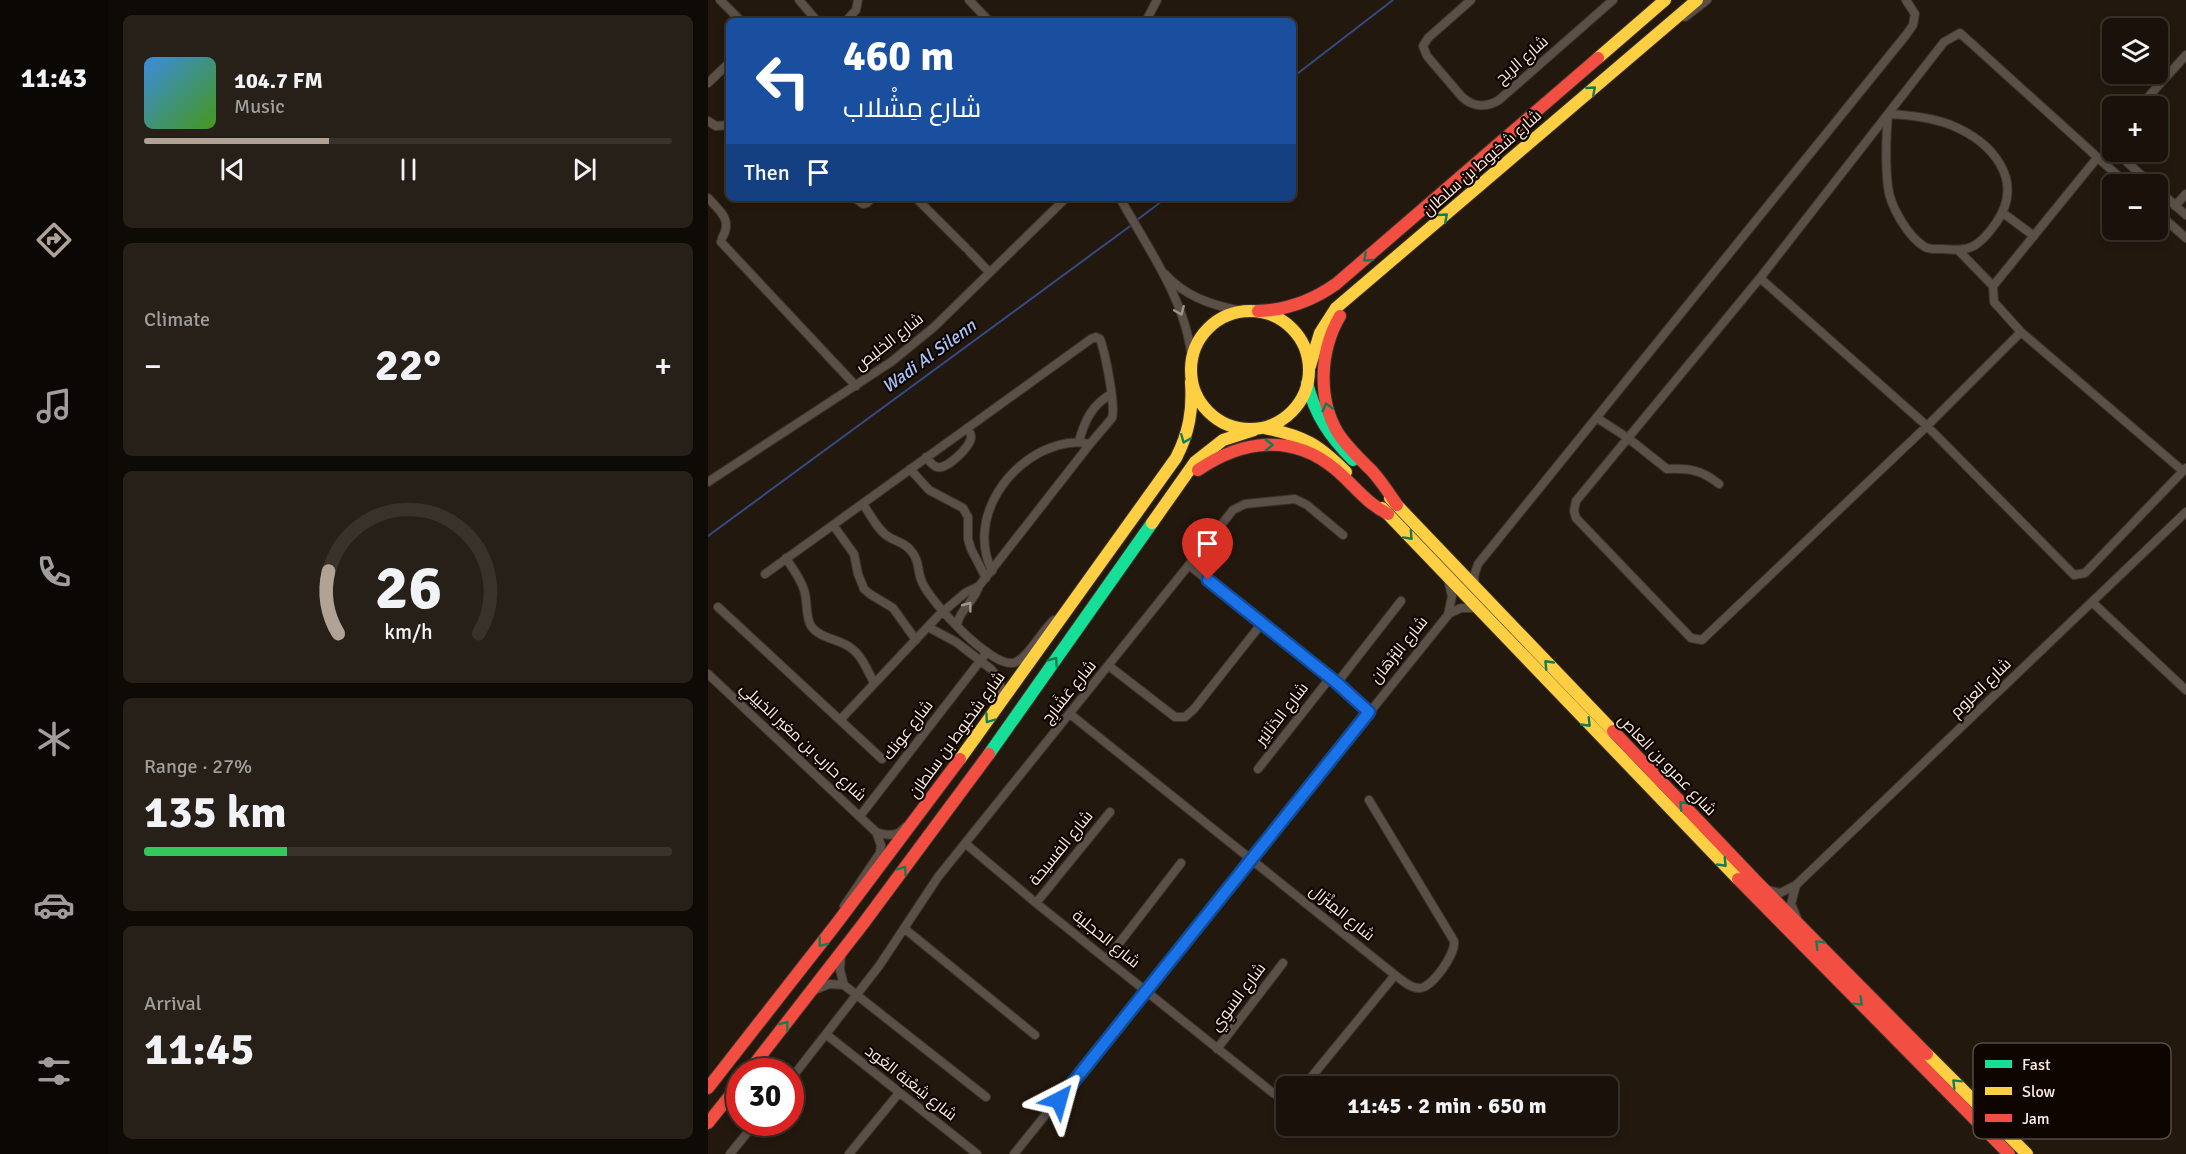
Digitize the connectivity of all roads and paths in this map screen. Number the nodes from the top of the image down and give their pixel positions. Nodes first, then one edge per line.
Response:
1 (720, 0) edge
2 (799, 0) edge
3 (858, 0) edge
4 (969, 0) edge
5 (1157, 0) edge
6 (1471, 0) edge
7 (1613, 0) edge
8 (1665, 0) edge
9 (1697, 0) edge
10 (1707, 0) edge
11 (1906, 0) edge
12 (738, 18) edge
13 (814, 18) edge
14 (849, 18) edge
15 (986, 18) edge
16 (1148, 18) edge
17 (1673, 21) junction
18 (2186, 55) edge
19 (726, 66) edge
20 (708, 83) edge
21 (2149, 96) edge
22 (1888, 114) junction
23 (708, 121) edge
24 (726, 125) edge
25 (2097, 158) junction
26 (2127, 162) edge
27 (2115, 174) edge
28 (2140, 174) edge
29 (2186, 194) edge
30 (708, 198) edge
31 (2168, 199) edge
32 (919, 201) edge
33 (1063, 201) edge
34 (1122, 201) edge
35 (2175, 206) junction
36 (2003, 213) junction
37 (2186, 215) edge
38 (2168, 222) edge
39 (2034, 236) junction
40 (2186, 238) edge
41 (1415, 242) junction
42 (1958, 250) junction
43 (1157, 265) junction
44 (989, 272) junction
45 (1760, 278) junction
46 (1993, 286) junction
47 (1252, 311) junction
48 (2021, 332) junction
49 (1191, 361) junction
50 (1310, 366) junction
51 (1191, 382) junction
52 (1307, 383) junction
53 (856, 386) junction
54 (1111, 394) junction
55 (1597, 418) junction
56 (1927, 426) junction
57 (967, 428) junction
58 (1260, 429) junction
59 (1628, 438) junction
60 (1079, 441) junction
61 (1090, 444) junction
62 (926, 458) junction
63 (910, 469) junction
64 (2184, 470) edge
65 (708, 482) edge
66 (1719, 484) dead end
67 (864, 504) junction
68 (1392, 510) junction
69 (2186, 512) edge
70 (968, 523) junction
71 (986, 524) junction
72 (833, 525) junction
73 (1343, 535) dead end
74 (786, 558) junction
75 (1478, 564) junction
76 (1189, 565) junction
77 (1118, 570) junction
78 (1451, 572) junction
79 (765, 574) dead end
80 (989, 575) junction
81 (979, 586) junction
82 (1475, 588) junction
83 (1401, 601) dead end
84 (2092, 602) junction
85 (718, 607) dead end
86 (1476, 608) junction
87 (944, 611) junction
88 (1065, 614) junction
89 (1448, 615) junction
90 (1262, 623) junction
91 (928, 627) junction
92 (958, 628) junction
93 (952, 639) junction
94 (916, 640) junction
95 (987, 652) junction
96 (979, 662) junction
97 (1109, 666) junction
98 (708, 674) edge
99 (1333, 681) junction
100 (874, 683) junction
101 (2186, 690) edge
102 (1004, 698) junction
103 (1369, 712) junction
104 (1071, 714) junction
105 (840, 720) junction
106 (882, 759) dead end
107 (1258, 769) dead end
108 (941, 786) junction
109 (1369, 800) dead end
110 (1110, 812) dead end
111 (860, 816) junction
112 (876, 832) junction
113 (966, 844) junction
114 (1251, 859) junction
115 (1181, 863) dead end
116 (1756, 881) junction
117 (1796, 885) junction
118 (1036, 903) junction
119 (837, 923) junction
120 (1802, 927) junction
121 (905, 929) junction
122 (842, 951) junction
123 (1107, 959) junction
124 (1283, 963) dead end
125 (1395, 975) junction
126 (844, 985) junction
127 (1145, 990) junction
128 (808, 996) junction
129 (857, 996) junction
130 (827, 1035) junction
131 (1035, 1035) dead end
132 (1217, 1049) junction
133 (759, 1058) edge
134 (804, 1063) edge
135 (1312, 1076) edge
136 (708, 1088) edge
137 (899, 1093) junction
138 (1276, 1096) edge
139 (986, 1097) dead end
140 (726, 1100) edge
141 (1973, 1100) edge
142 (1973, 1117) edge
143 (708, 1123) edge
144 (745, 1136) edge
145 (1994, 1139) edge
146 (2012, 1139) edge
147 (965, 1150) edge
148 (730, 1154) edge
149 (849, 1154) edge
150 (977, 1154) edge
151 (1014, 1154) edge
152 (2009, 1154) edge
153 (2027, 1154) edge

1 - 12 street
2 - 13 street
3 - 14 street
4 - 15 street
5 - 16 street
6 - 7 street, شارع الريح
8 -> 47 main road, شارع شخبوط بن سلطان
9 - 17 main road, شارع شخبوط بن سلطان
10 - 17 street
11 - 55 street
41 -> 17 main road, شارع شخبوط بن سلطان
18 - 21 street
19 - 20 street
22 - 25 street
22 - 36 street
22 - 42 street
22 - 45 street
23 - 24 street
25 - 27 street
25 - 39 street
26 - 28 street
29 - 35 street
30 - 53 street
31 - 35 street
32 - 44 street
33 - 44 street, شارع الخليص
34 - 43 street
35 - 37 street
36 - 39 street
36 - 42 street
38 - 40 street
39 - 46 street
41 - 50 main road, شارع شخبوط بن سلطان
68 -> 41 main road
42 - 46 street
43 - 47 street
43 -> 49 street
44 - 53 street, شارع الخليص
45 - 56 street
45 - 59 street
46 - 48 street
47 - 49 main road
47 - 50 main road
48 - 56 street
48 - 64 street
49 - 51 main road
50 - 52 main road
51 - 58 main road
51 -> 88 main road, شارع شخبوط بن سلطان
52 - 58 main road
52 - 68 main road, شارع عمرو بن العاص
53 - 65 street, شارع الخليص
54 - 57 street
54 - 60 street
54 - 61 street
55 - 59 street
55 - 75 street
56 - 59 street
56 - 64 street
57 - 62 street
57 - 62 street
58 - 68 main road, شارع عمرو بن العاص
58 - 77 main road
59 - 66 street
60 - 61 street
60 - 71 street
61 - 80 street
62 - 63 street
63 - 67 street
63 - 70 street
67 - 72 street
67 - 87 street
77 -> 68 main road
68 - 78 main road, شارع عمرو بن العاص
69 - 84 street, شارع العزوم
70 - 71 street
70 - 80 street
71 - 80 street
72 - 74 street
72 - 94 street
73 - 76 street, شارع عَشَارِج
74 - 79 street
74 - 100 street
75 - 78 street
75 - 82 street
76 - 90 street
76 - 97 street, شارع عَشَارِج
122 -> 77 main road
78 - 82 main road, شارع عمرو بن العاص
78 - 86 main road, شارع عمرو بن العاص
78 - 89 street, شارع البُرْهَان
80 - 81 street
81 - 87 street
92 -> 81 street
116 -> 82 main road, شارع عمرو بن العاص
83 - 99 street, شارع الدَنَانِير
84 - 101 street
84 - 117 street, شارع العزوم
85 - 105 street
86 - 89 street, شارع البُرْهَان
86 -> 142 main road, شارع عمرو بن العاص
87 - 91 street
87 - 92 street
88 - 95 street
88 - 102 main road, شارع شخبوط بن سلطان
89 - 103 street, شارع البُرْهَان
90 - 97 street
90 - 99 street
91 - 93 street
91 - 94 street
92 - 93 street
92 - 95 street
93 - 96 street
94 - 100 street
95 - 96 street, شارع عونك
96 - 102 street
96 - 111 street, شارع عونك
97 - 104 street, شارع عَشَارِج
98 - 111 street, شارع حارب بن مغير الخييلي
99 - 103 street
99 - 107 street, شارع الدَنَانِير
100 - 105 street
102 -> 108 main road, شارع شخبوط بن سلطان
103 - 114 street, شارع البُرْهَان
104 - 113 street, شارع عَشَارِج
104 - 114 street, شارع المِنْزَال
105 - 106 street
108 - 112 street
108 - 119 main road, شارع شخبوط بن سلطان
109 - 125 street, شارع المِنْزَال
110 - 118 street, شارع الفسيحة
111 - 112 street, شارع حارب بن مغير الخييلي
112 - 119 street
113 - 118 street, شارع الحجلية
113 - 121 street, شارع عَشَارِج
114 - 125 street, شارع المِنْزَال
114 - 127 street, شارع البُرْهَان
115 - 123 street
116 - 117 street
116 - 120 main road, شارع عمرو بن العاص
117 - 120 street
118 - 123 street, شارع الحجلية
119 -> 136 main road, شارع شخبوط بن سلطان
141 -> 120 main road, شارع عمرو بن العاص
121 - 129 street, شارع عَشَارِج
121 - 131 street
122 - 126 street
122 - 128 main road
123 - 127 street, شارع الحجلية
124 - 132 street, شارع السَوِي
125 - 135 street
126 - 128 street
126 - 129 street
127 - 132 street, شارع الحجلية
127 - 151 street, شارع البُرْهَان
133 -> 128 main road
129 - 130 street, شارع عَشَارِج
129 - 139 street
130 - 134 street, شارع عَشَارِج
130 - 137 street, شارع شِعْبَة العُود
132 - 138 street, شارع الحجلية
137 - 147 street, شارع شِعْبَة العُود
137 - 149 street
140 - 143 main road
144 - 148 street
145 -> 152 main road, شارع عمرو بن العاص
153 -> 146 main road, شارع عمرو بن العاص
147 - 150 street, شارع شِعْبَة العُود

